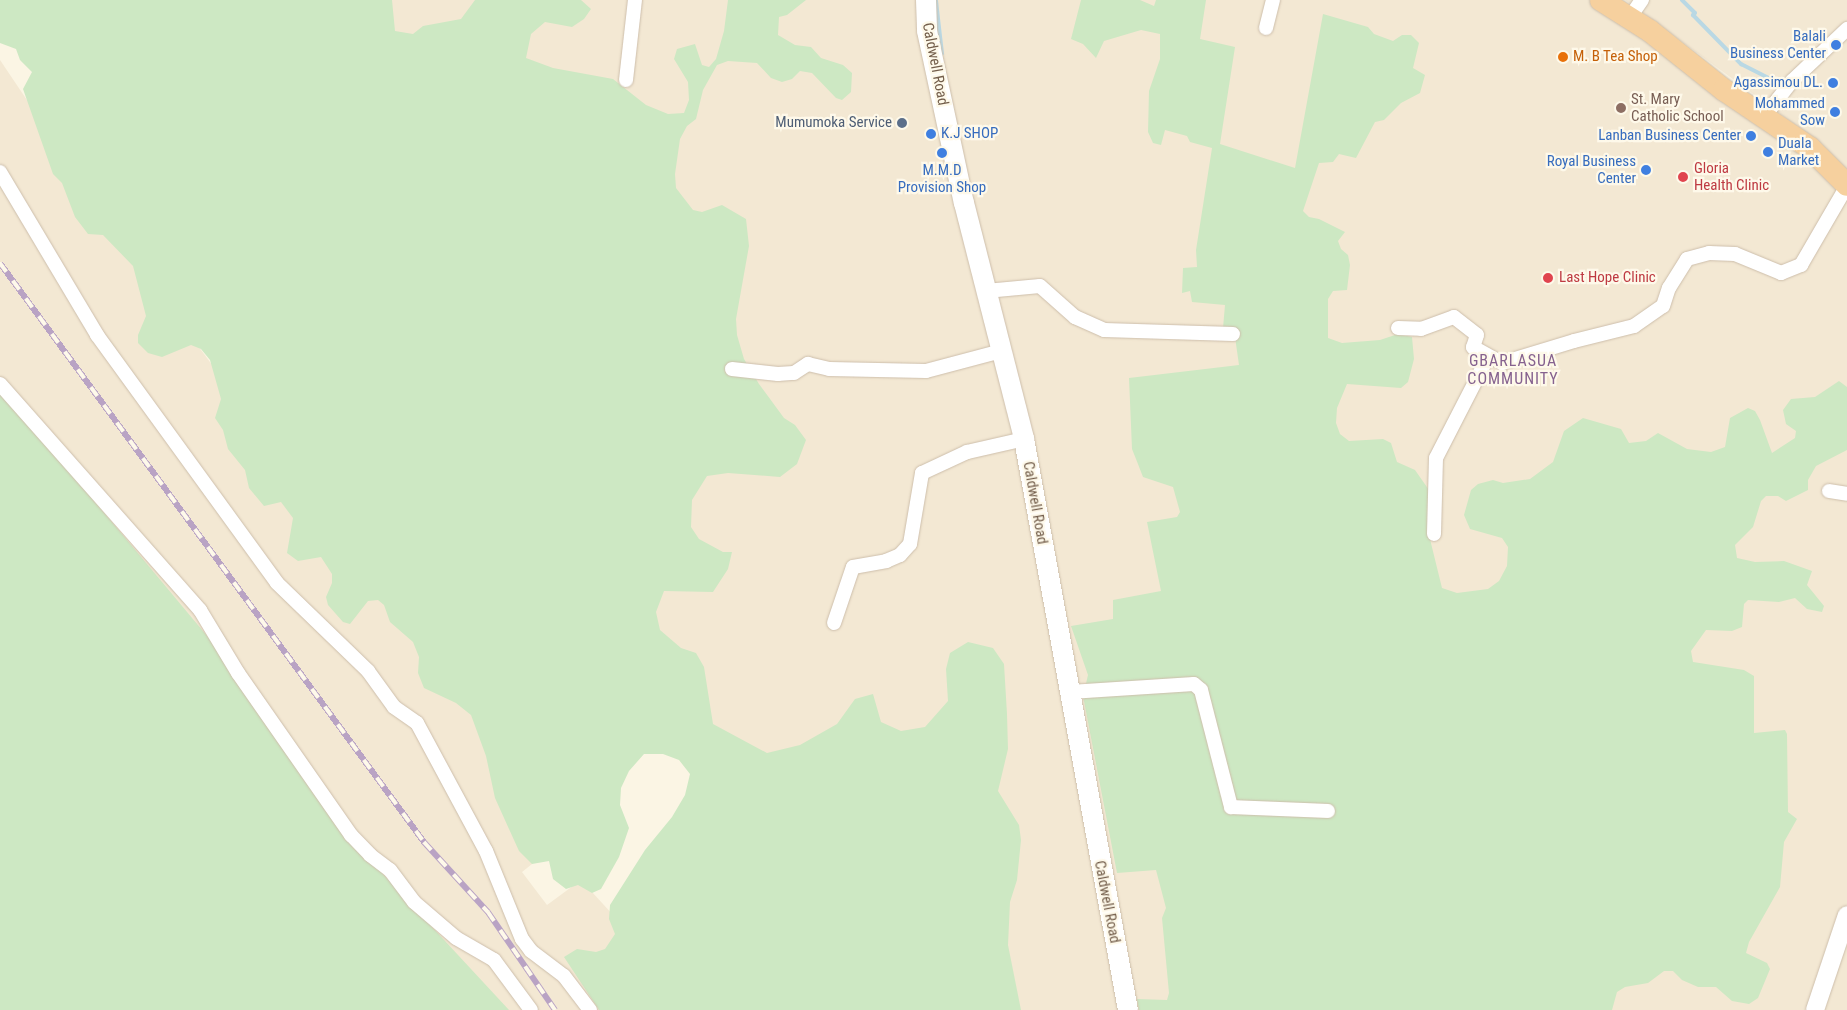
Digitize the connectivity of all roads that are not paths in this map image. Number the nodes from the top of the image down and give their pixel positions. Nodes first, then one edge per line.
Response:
1 (635, 0) edge
2 (926, 0) edge
3 (1273, 0) edge
4 (1601, 0) edge
5 (1636, 9) edge
6 (1266, 28) dead end
7 (1847, 29) edge
8 (626, 80) dead end
9 (1763, 118) junction
10 (0, 172) edge
11 (1847, 186) edge
12 (986, 292) junction
13 (1398, 328) dead end
14 (1233, 334) dead end
15 (1001, 351) junction
16 (1488, 357) junction
17 (732, 369) dead end
18 (0, 384) edge
19 (1024, 438) junction
20 (1829, 491) dead end
21 (1847, 494) edge
22 (1434, 534) dead end
23 (834, 623) dead end
24 (1070, 692) junction
25 (1328, 811) dead end
26 (1847, 915) edge
27 (532, 1010) edge
28 (590, 1010) edge
29 (1128, 1010) edge
30 (1815, 1010) edge

1 - 8 street
2 - 12 main road, Caldwell Road
3 - 6 street
4 - 5 highway
5 - 9 highway
7 - 9 street
9 - 11 highway
10 - 28 street
11 - 16 street
12 - 14 street
12 - 15 main road, Caldwell Road
13 - 16 street
15 - 17 street
15 - 19 main road, Caldwell Road
16 - 22 street
18 - 27 street
19 - 23 street
19 - 24 main road, Caldwell Road
20 - 21 street
24 - 25 street
24 - 29 main road, Caldwell Road
26 - 30 street

